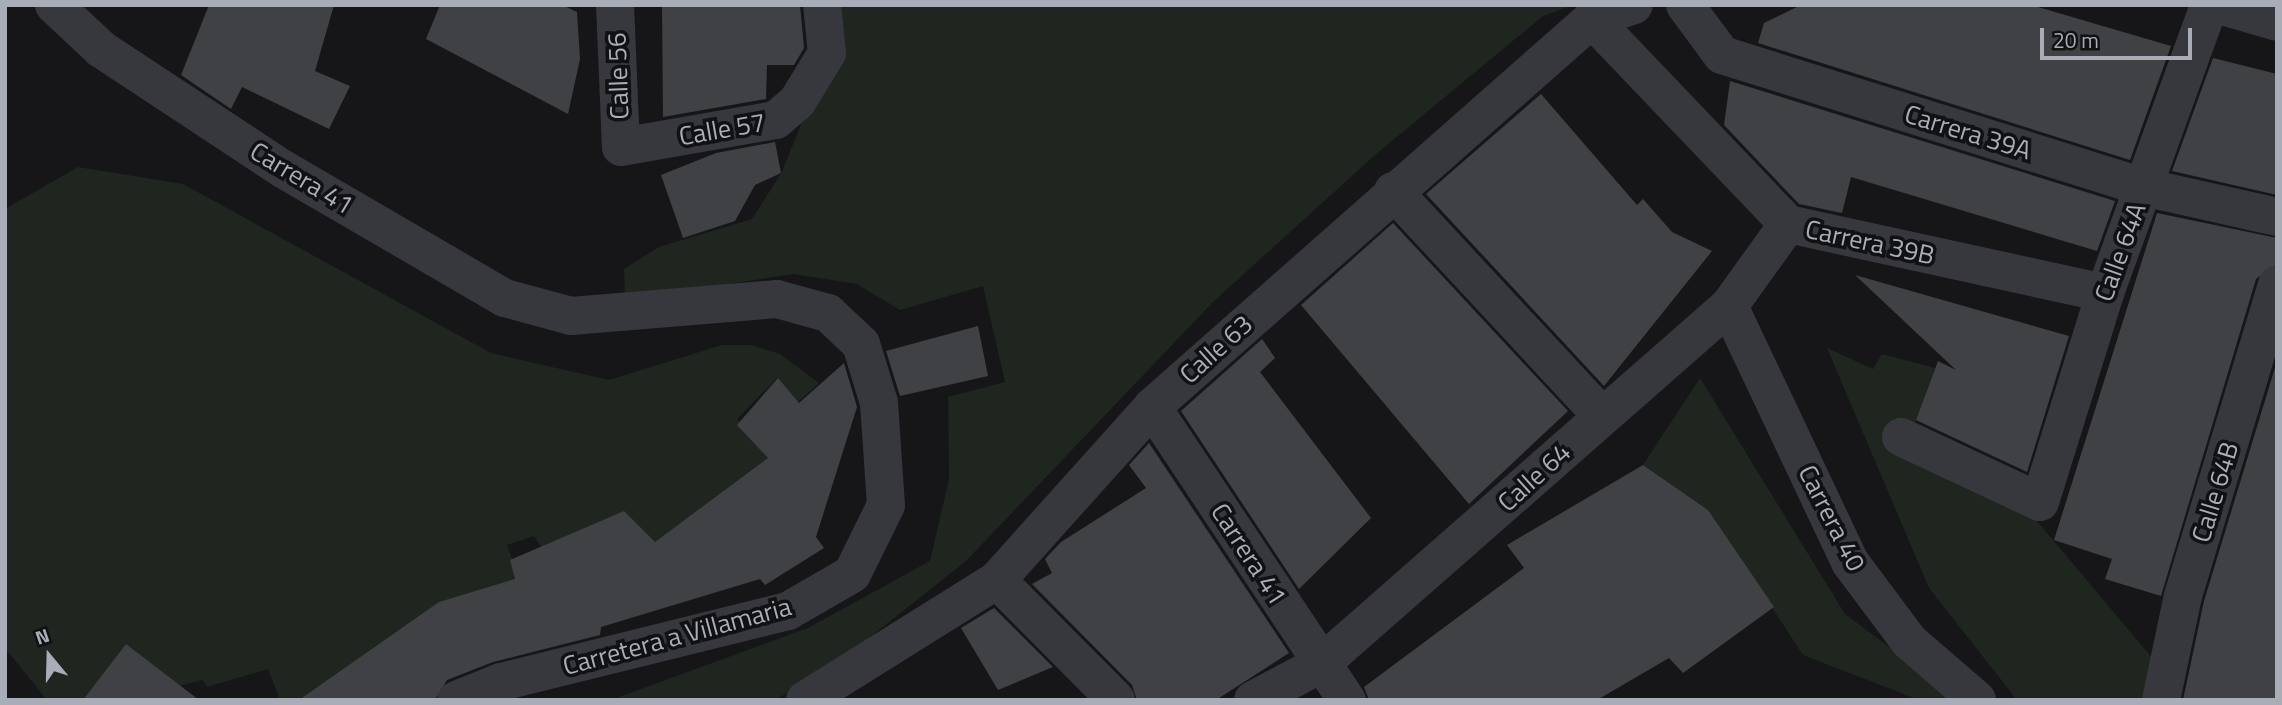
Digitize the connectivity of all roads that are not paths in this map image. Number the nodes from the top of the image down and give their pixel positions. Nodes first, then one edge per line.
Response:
1 (54, 5) edge
2 (615, 5) edge
3 (822, 5) edge
4 (1634, 5) edge
5 (1685, 5) edge
6 (2209, 5) edge
7 (2219, 5) edge
8 (1592, 19) junction
9 (2277, 22) edge
10 (621, 147) joint
11 (2143, 187) junction
12 (1393, 191) junction
13 (2277, 217) edge
14 (1788, 224) junction
15 (2277, 285) edge
16 (2105, 293) junction
17 (1730, 306) junction
18 (571, 316) joint
19 (1152, 407) junction
20 (1602, 416) junction
21 (1901, 437) dead end
22 (997, 580) junction
23 (1321, 664) junction
24 (456, 700) edge
25 (805, 700) edge
26 (1116, 700) edge
27 (1253, 700) edge
28 (1347, 700) edge
29 (1977, 700) edge
30 (2161, 700) edge

1 - 18 street, Carrera 41
2 - 10 street, Calle 56
3 - 10 street, Calle 57
4 - 8 street, Calle 63
5 - 11 street, Carrera 39A
6 - 11 street, Calle 64A
7 - 9 street
8 - 12 street, Calle 63
8 - 14 street, Carrera 39B
11 - 13 street, Carrera 39A
11 - 16 street, Calle 64A
12 - 19 street, Calle 63
12 - 20 street
14 - 16 street, Carrera 39B
14 - 17 street, Calle 64
15 - 30 street, Calle 64B
16 - 21 street, Calle 64A
17 - 20 street, Calle 64
17 - 29 street, Carrera 40
18 - 24 street, Carretera a Villamaria
19 - 22 street, Calle 63
19 - 23 street, Carrera 41
20 - 23 street, Calle 64
22 - 25 street, Calle 63
22 - 26 street
23 - 27 street, Calle 64
23 - 28 street, Carrera 41

